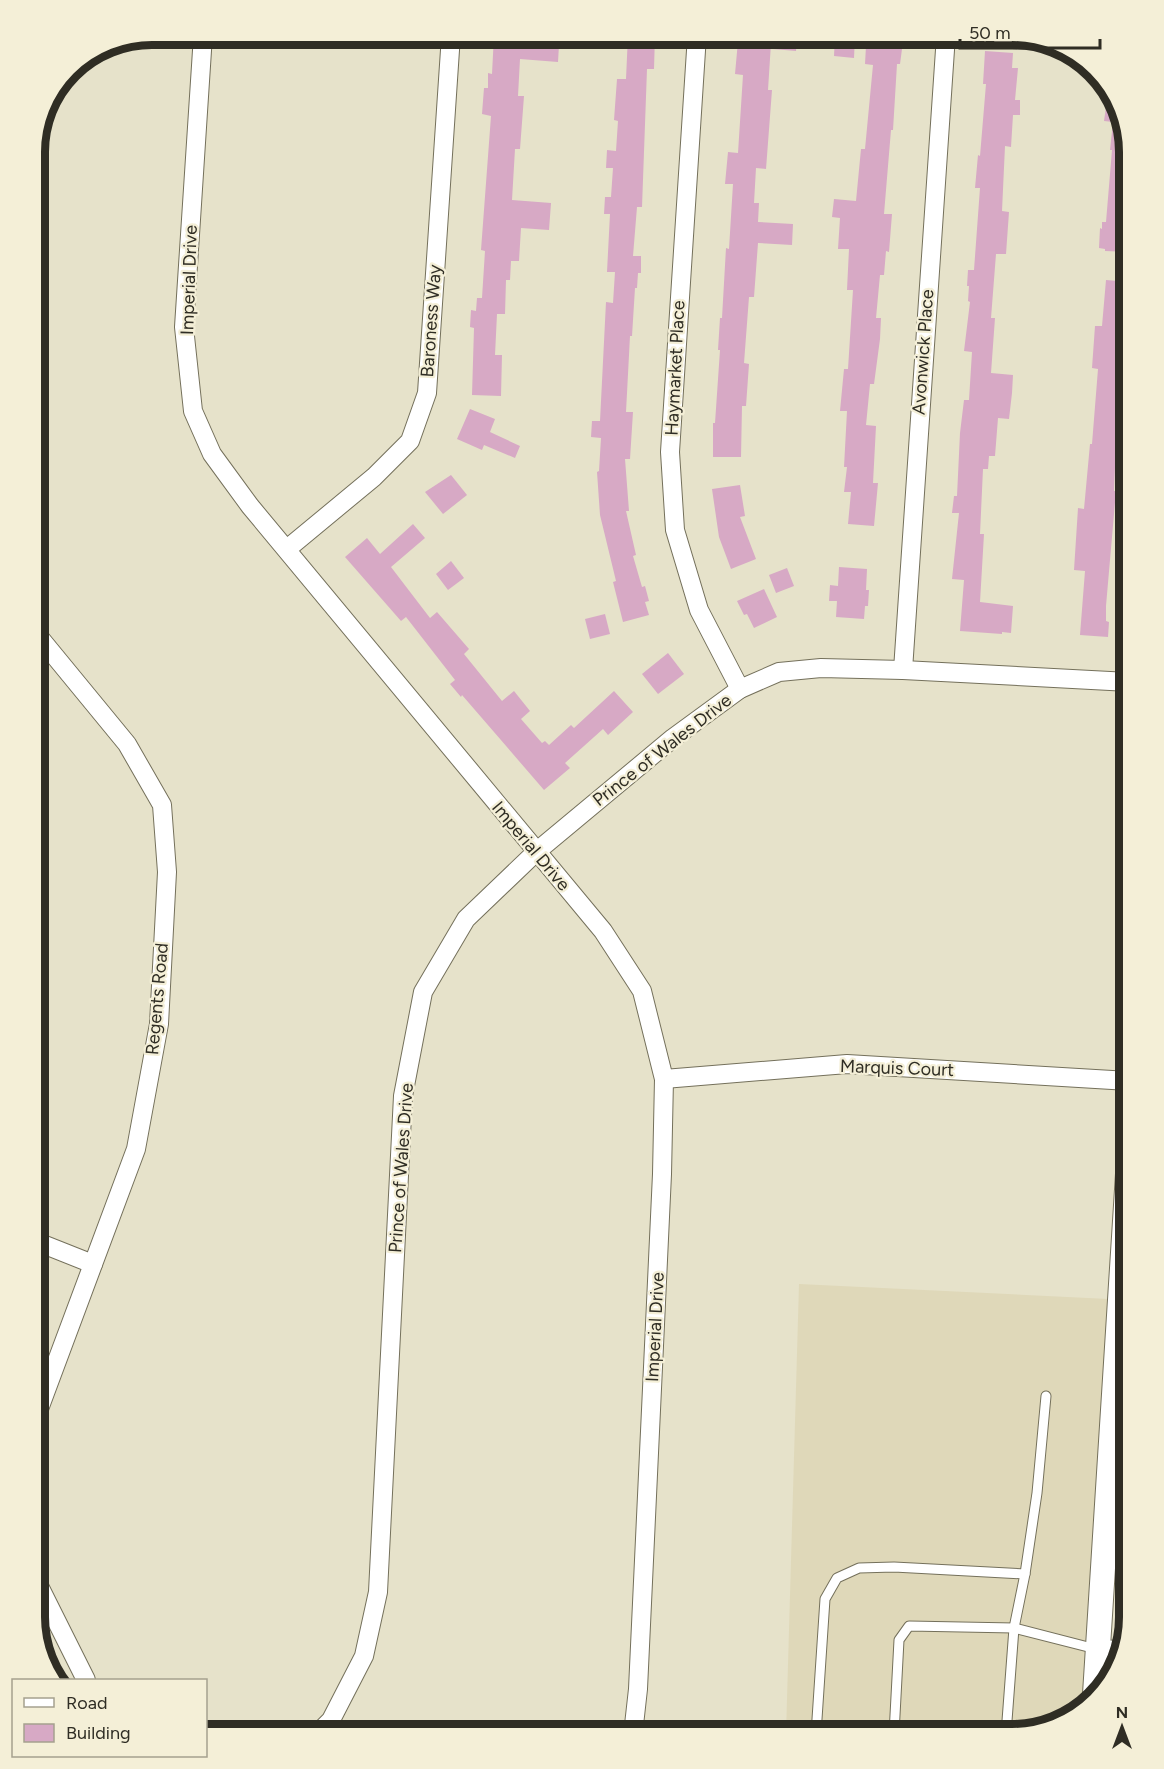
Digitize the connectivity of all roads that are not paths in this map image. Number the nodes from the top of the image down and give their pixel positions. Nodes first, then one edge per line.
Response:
1 (203, 45) edge
2 (450, 45) edge
3 (696, 45) edge
4 (945, 45) edge
5 (287, 549) junction
6 (45, 644) edge
7 (903, 670) junction
8 (1119, 681) edge
9 (740, 688) junction
10 (536, 852) junction
11 (664, 1079) junction
12 (1119, 1080) edge
13 (45, 1245) edge
14 (93, 1264) junction
15 (45, 1393) edge
16 (1046, 1396) dead end
17 (1119, 1416) edge
18 (1025, 1574) junction
19 (45, 1600) edge
20 (1014, 1628) junction
21 (1109, 1650) edge
22 (1100, 1677) edge
23 (85, 1679) edge
24 (327, 1724) edge
25 (634, 1724) edge
26 (817, 1724) edge
27 (895, 1724) edge
28 (1007, 1724) edge

1 - 5 street, Imperial Drive
2 - 5 street, Baroness Way
3 - 9 street, Haymarket Place
4 - 7 street, Avonwick Place
5 - 10 street, Imperial Drive
6 - 14 street, Regents Road
7 - 8 street, Prince of Wales Drive
7 - 9 street, Prince of Wales Drive
9 - 10 street, Prince of Wales Drive
10 - 11 street, Imperial Drive
10 - 24 street, Prince of Wales Drive
11 - 12 street, Marquis Court
11 - 25 street, Imperial Drive
13 - 14 street
14 - 15 street, Regents Road
16 - 18 lane
17 - 21 main road
18 - 20 lane
18 - 26 lane
19 - 23 street
20 - 21 lane
20 - 27 lane
20 - 28 lane
21 - 22 main road

